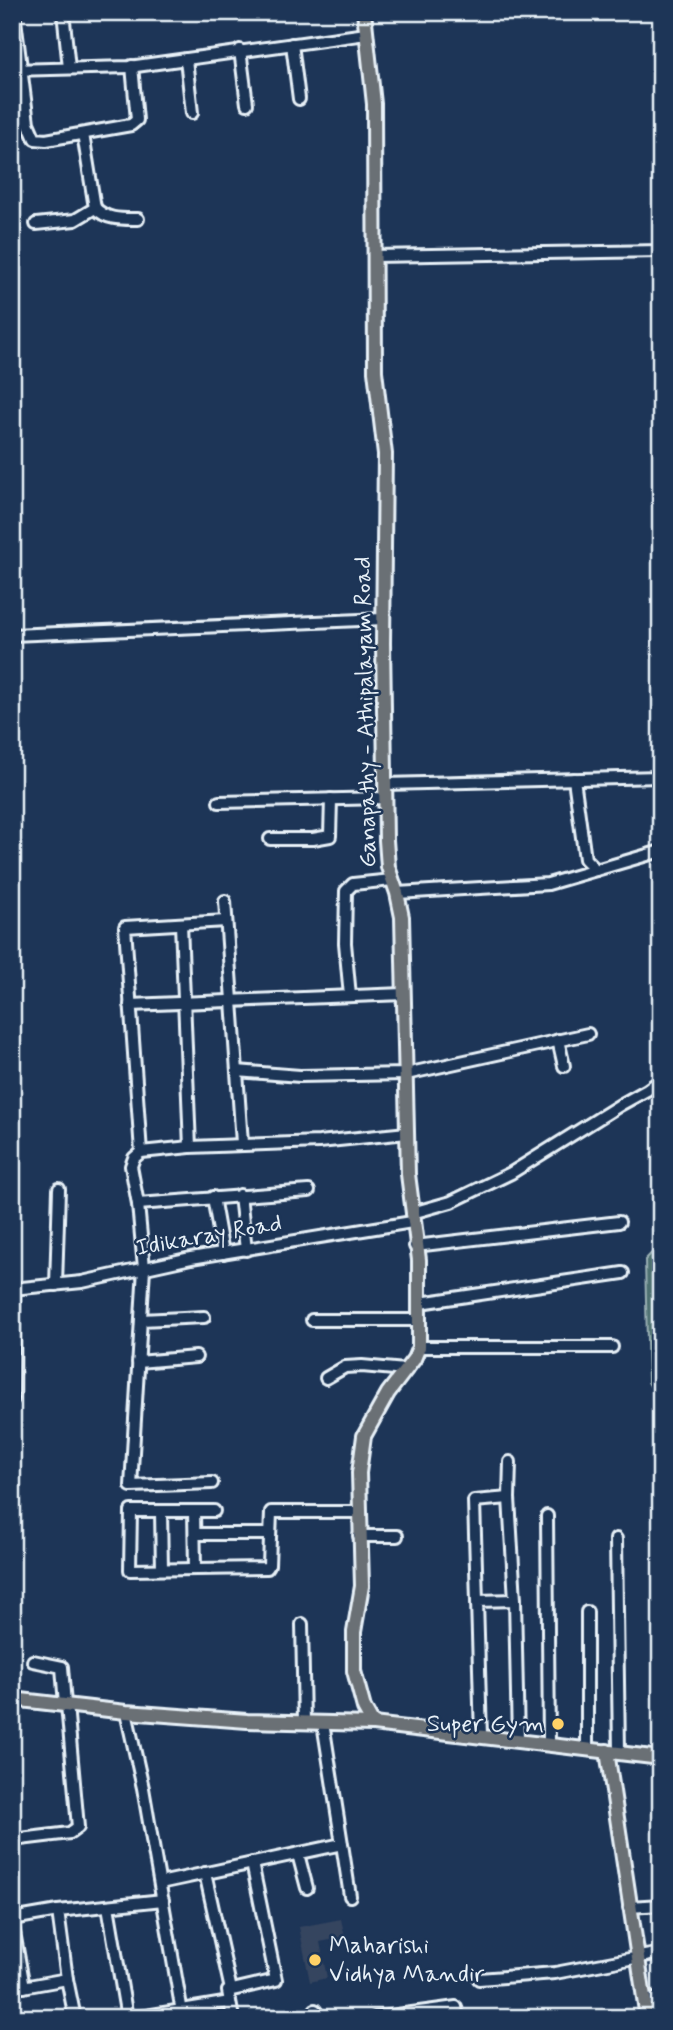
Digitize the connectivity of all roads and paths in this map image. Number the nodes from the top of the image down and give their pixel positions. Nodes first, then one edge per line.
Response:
1 (14, 12) edge
2 (76, 12) edge
3 (364, 12) edge
4 (63, 13) edge
5 (366, 34) junction
6 (292, 44) junction
7 (240, 50) junction
8 (186, 59) junction
9 (132, 66) junction
10 (69, 68) junction
11 (17, 70) edge
12 (299, 99) dead end
13 (247, 104) dead end
14 (192, 113) dead end
15 (83, 134) junction
16 (95, 208) junction
17 (138, 219) dead end
18 (36, 224) dead end
19 (661, 251) edge
20 (374, 256) junction
21 (383, 619) junction
22 (12, 635) edge
23 (661, 777) edge
24 (574, 779) junction
25 (385, 783) junction
26 (385, 798) junction
27 (331, 799) junction
28 (219, 802) dead end
29 (270, 839) dead end
30 (661, 851) edge
31 (596, 870) junction
32 (395, 887) junction
33 (225, 901) dead end
34 (226, 921) junction
35 (181, 924) junction
36 (404, 994) junction
37 (350, 996) junction
38 (232, 1001) junction
39 (184, 1003) junction
40 (130, 1005) junction
41 (588, 1034) dead end
42 (558, 1040) junction
43 (564, 1066) dead end
44 (237, 1070) junction
45 (406, 1074) junction
46 (661, 1080) edge
47 (407, 1133) junction
48 (242, 1143) junction
49 (190, 1147) junction
50 (141, 1152) junction
51 (59, 1189) dead end
52 (309, 1191) dead end
53 (240, 1195) junction
54 (213, 1197) junction
55 (138, 1203) junction
56 (412, 1218) junction
57 (619, 1222) dead end
58 (415, 1246) junction
59 (246, 1250) junction
60 (223, 1253) junction
61 (144, 1268) junction
62 (623, 1273) dead end
63 (56, 1285) junction
64 (13, 1289) edge
65 (420, 1303) junction
66 (204, 1317) dead end
67 (141, 1320) junction
68 (312, 1320) dead end
69 (419, 1320) junction
70 (419, 1347) junction
71 (612, 1347) dead end
72 (196, 1357) dead end
73 (138, 1362) junction
74 (405, 1370) junction
75 (326, 1378) dead end
76 (13, 1399) edge
77 (510, 1462) dead end
78 (212, 1483) dead end
79 (509, 1498) junction
80 (161, 1511) junction
81 (194, 1511) junction
82 (214, 1511) dead end
83 (359, 1512) junction
84 (547, 1516) dead end
85 (195, 1534) junction
86 (270, 1534) junction
87 (359, 1536) junction
88 (397, 1536) dead end
89 (616, 1539) dead end
90 (195, 1568) junction
91 (162, 1569) junction
92 (477, 1601) junction
93 (515, 1601) junction
94 (587, 1612) dead end
95 (302, 1624) dead end
96 (33, 1661) dead end
97 (12, 1699) edge
98 (66, 1705) junction
99 (126, 1712) junction
100 (304, 1722) junction
101 (323, 1723) junction
102 (373, 1724) junction
103 (481, 1737) junction
104 (518, 1741) junction
105 (549, 1744) junction
106 (587, 1748) junction
107 (613, 1751) junction
108 (661, 1758) edge
109 (12, 1840) edge
110 (342, 1844) junction
111 (298, 1854) junction
112 (252, 1863) junction
113 (205, 1873) junction
114 (160, 1883) junction
115 (307, 1888) dead end
116 (350, 1896) dead end
117 (163, 1900) junction
118 (661, 1905) edge
119 (108, 1906) junction
120 (629, 1907) junction
121 (58, 1910) junction
122 (12, 1920) edge
123 (661, 1953) edge
124 (637, 1958) junction
125 (67, 1979) junction
126 (479, 1979) dead end
127 (24, 1987) junction
128 (12, 1989) edge
129 (231, 1990) junction
130 (661, 1998) edge
131 (644, 2001) junction
132 (230, 2002) junction
133 (182, 2014) edge
134 (75, 2018) edge
135 (127, 2018) edge
136 (134, 2018) edge
137 (233, 2018) edge
138 (375, 2018) edge
139 (458, 2018) edge
140 (647, 2018) edge

1 - 11 street
2 - 4 street
3 - 5 main road, Ganapathy - Athipalayam Road
4 - 10 street
5 - 6 street
5 - 20 main road, Ganapathy - Athipalayam Road
6 - 7 street
6 - 12 street
7 - 8 street
7 - 13 street
8 - 9 street
8 - 14 street
9 - 10 street
9 - 15 street
10 - 11 street
11 - 15 street
15 - 16 street
16 - 17 street
16 - 18 street
19 - 20 street
20 - 21 main road, Ganapathy - Athipalayam Road
21 - 22 street
21 - 25 main road, Ganapathy - Athipalayam Road
23 - 24 street
24 - 25 street
24 - 31 street
25 - 26 main road, Ganapathy - Athipalayam Road
26 - 27 street
26 - 32 main road, Ganapathy - Athipalayam Road
27 - 28 street
27 - 29 street
30 - 31 street
31 - 32 street
32 - 36 main road, Ganapathy - Athipalayam Road
32 - 37 street
33 - 34 street
34 - 35 street
34 - 38 street
35 - 39 street
35 - 40 street
36 - 37 street
36 - 45 main road, Ganapathy - Athipalayam Road
37 - 38 street
38 - 39 street
38 - 44 street
39 - 40 street
39 - 49 street
40 - 50 street
41 - 42 street
42 - 43 street
42 - 45 street
44 - 45 street
44 - 48 street
45 - 47 main road, Ganapathy - Athipalayam Road
46 - 56 street, Idikaray Road
47 - 48 street
47 - 56 main road, Ganapathy - Athipalayam Road
48 - 49 street
49 - 50 street
50 - 55 street
51 - 63 street
52 - 53 street
53 - 54 street
53 - 59 street
54 - 55 street
54 - 60 street
55 - 61 street
56 - 58 main road, Ganapathy - Athipalayam Road
56 - 59 street, Idikaray Road
57 - 58 street
58 - 65 main road, Ganapathy - Athipalayam Road
59 - 60 street, Idikaray Road
60 - 61 street, Idikaray Road
61 - 63 street, Idikaray Road
61 - 67 street
62 - 65 street
63 - 64 street, Idikaray Road
64 - 76 street
65 - 69 main road, Ganapathy - Athipalayam Road
66 - 67 street
67 - 73 street
68 - 69 street
69 - 70 main road, Ganapathy - Athipalayam Road
70 - 71 street
70 - 74 main road
72 - 73 street
73 - 78 street
74 - 75 street
74 - 83 main road
77 - 79 street
79 - 92 street
79 - 93 street
80 - 81 street
80 - 91 street
80 - 91 street
81 - 82 street
81 - 85 street
83 - 86 street
83 - 87 main road
84 - 105 street
85 - 86 street
85 - 90 street
86 - 90 street
87 - 88 street
87 - 102 main road
89 - 107 street
90 - 91 street
92 - 93 street
92 - 103 street
93 - 104 street
94 - 106 street
95 - 100 street
96 - 98 street
97 - 98 main road
98 - 99 main road
98 - 109 street
99 - 100 main road
99 - 114 street
100 - 101 main road
101 - 102 main road
101 - 110 street
102 - 103 main road
103 - 104 main road
104 - 105 main road
105 - 106 main road
106 - 107 main road
107 - 108 main road
107 - 120 main road
110 - 111 street
110 - 116 street
111 - 112 street
111 - 115 street
112 - 113 street
112 - 129 street
113 - 114 street
113 - 129 street
114 - 117 street
117 - 119 street
117 - 133 street
118 - 120 street
119 - 121 street
119 - 135 street
120 - 124 main road
121 - 122 street
121 - 125 street
122 - 127 street
123 - 124 street
124 - 126 street
124 - 131 main road
125 - 127 street
125 - 134 street
127 - 128 street
129 - 132 street
130 - 131 street
131 - 140 main road
132 - 133 street
132 - 137 street
133 - 136 street
138 - 139 street

